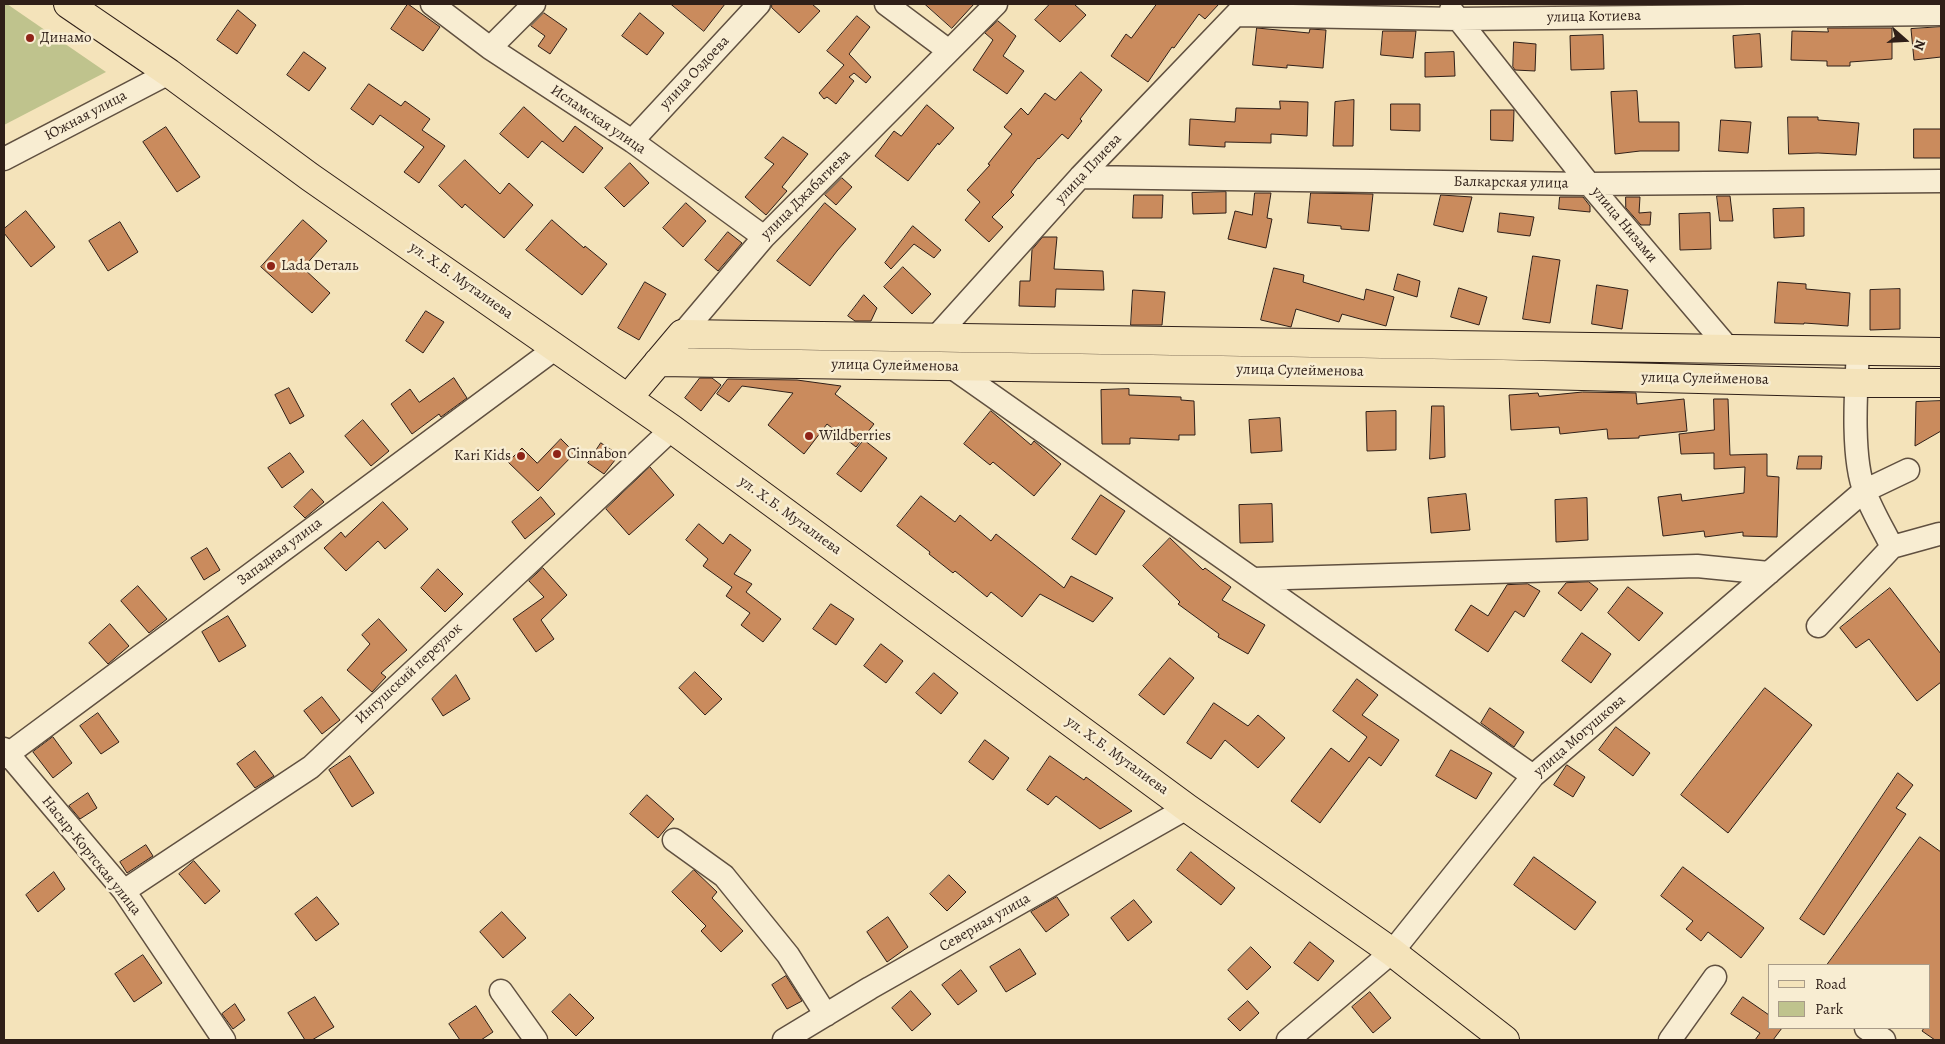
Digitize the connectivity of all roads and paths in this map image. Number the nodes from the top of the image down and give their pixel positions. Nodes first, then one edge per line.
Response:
1 (68, 4) edge
2 (432, 4) edge
3 (534, 4) edge
4 (759, 4) edge
5 (886, 4) edge
6 (996, 4) edge
7 (1242, 10) edge
8 (1451, 11) edge
9 (1941, 14) edge
10 (490, 48) junction
11 (949, 51) junction
12 (169, 73) junction
13 (632, 142) junction
14 (4, 160) edge
15 (1080, 177) junction
16 (1941, 181) edge
17 (1589, 184) junction
18 (764, 237) junction
19 (682, 334) junction
20 (934, 338) junction
21 (556, 348) junction
22 (1730, 350) junction
23 (1858, 351) junction
24 (1941, 352) edge
25 (658, 362) junction
26 (950, 366) junction
27 (1856, 383) junction
28 (1941, 383) edge
29 (628, 398) junction
30 (672, 429) junction
31 (1908, 470) dead end
32 (1864, 491) junction
33 (1939, 534) dead end
34 (1892, 547) junction
35 (1769, 573) junction
36 (1253, 579) junction
37 (1818, 626) dead end
38 (5, 754) edge
39 (1533, 776) junction
40 (1187, 808) junction
41 (674, 840) dead end
42 (124, 891) junction
43 (1392, 952) junction
44 (1715, 977) dead end
45 (501, 991) dead end
46 (826, 1015) junction
47 (1868, 1029) edge
48 (224, 1040) edge
49 (536, 1040) edge
50 (784, 1040) edge
51 (1288, 1040) edge
52 (1505, 1040) edge
53 (1670, 1040) edge
54 (1884, 1040) edge

1 - 12 main road, ул. Х.Б. Муталиева
2 - 10 street, Исламская улица
3 - 10 street
4 - 13 street, улица Оздоева
5 - 11 street
6 - 11 street, улица Джабагиева
7 - 8 street, улица Котиева
7 - 15 street, улица Плиева
8 - 9 street, улица Котиева
8 - 17 street, улица Низами
10 - 13 street, Исламская улица
11 - 18 street, улица Джабагиева
12 - 14 street, Южная улица
12 - 21 main road, ул. Х.Б. Муталиева
13 - 18 street, Исламская улица
15 - 17 street, Балкарская улица
15 - 20 street, улица Плиева
16 - 17 street, Балкарская улица
17 - 22 street, улица Низами
18 - 19 street, улица Джабагиева
19 - 20 main road, улица Сулейменова
19 - 25 main road, улица Джабагиева
20 - 22 main road, улица Сулейменова
21 - 29 main road, ул. Х.Б. Муталиева
21 - 38 street, Западная улица
22 - 23 main road, улица Сулейменова
23 - 24 main road, улица Сулейменова
23 - 27 street
25 - 26 main road, улица Сулейменова
25 - 29 main road, улица Джабагиева
26 - 27 main road, улица Сулейменова
26 - 36 street
27 - 28 main road, улица Сулейменова
27 - 32 street
29 - 30 main road, ул. Х.Б. Муталиева
30 - 40 main road, ул. Х.Б. Муталиева
30 - 42 street, Ингушский переулок
31 - 32 street, улица Могушкова
32 - 34 street
32 - 35 street, улица Могушкова
33 - 34 street
34 - 37 street
35 - 36 street
35 - 39 street, улица Могушкова
36 - 39 street
38 - 42 street, Насыр-Кортская улица
39 - 43 street, улица Могушкова
40 - 43 main road, ул. Х.Б. Муталиева
40 - 46 street, Северная улица
41 - 46 street
42 - 48 street, Насыр-Кортская улица
43 - 51 street, улица Могушкова
43 - 52 main road, ул. Х.Б. Муталиева
44 - 53 street
45 - 49 street
46 - 50 street, Северная улица
47 - 54 street

